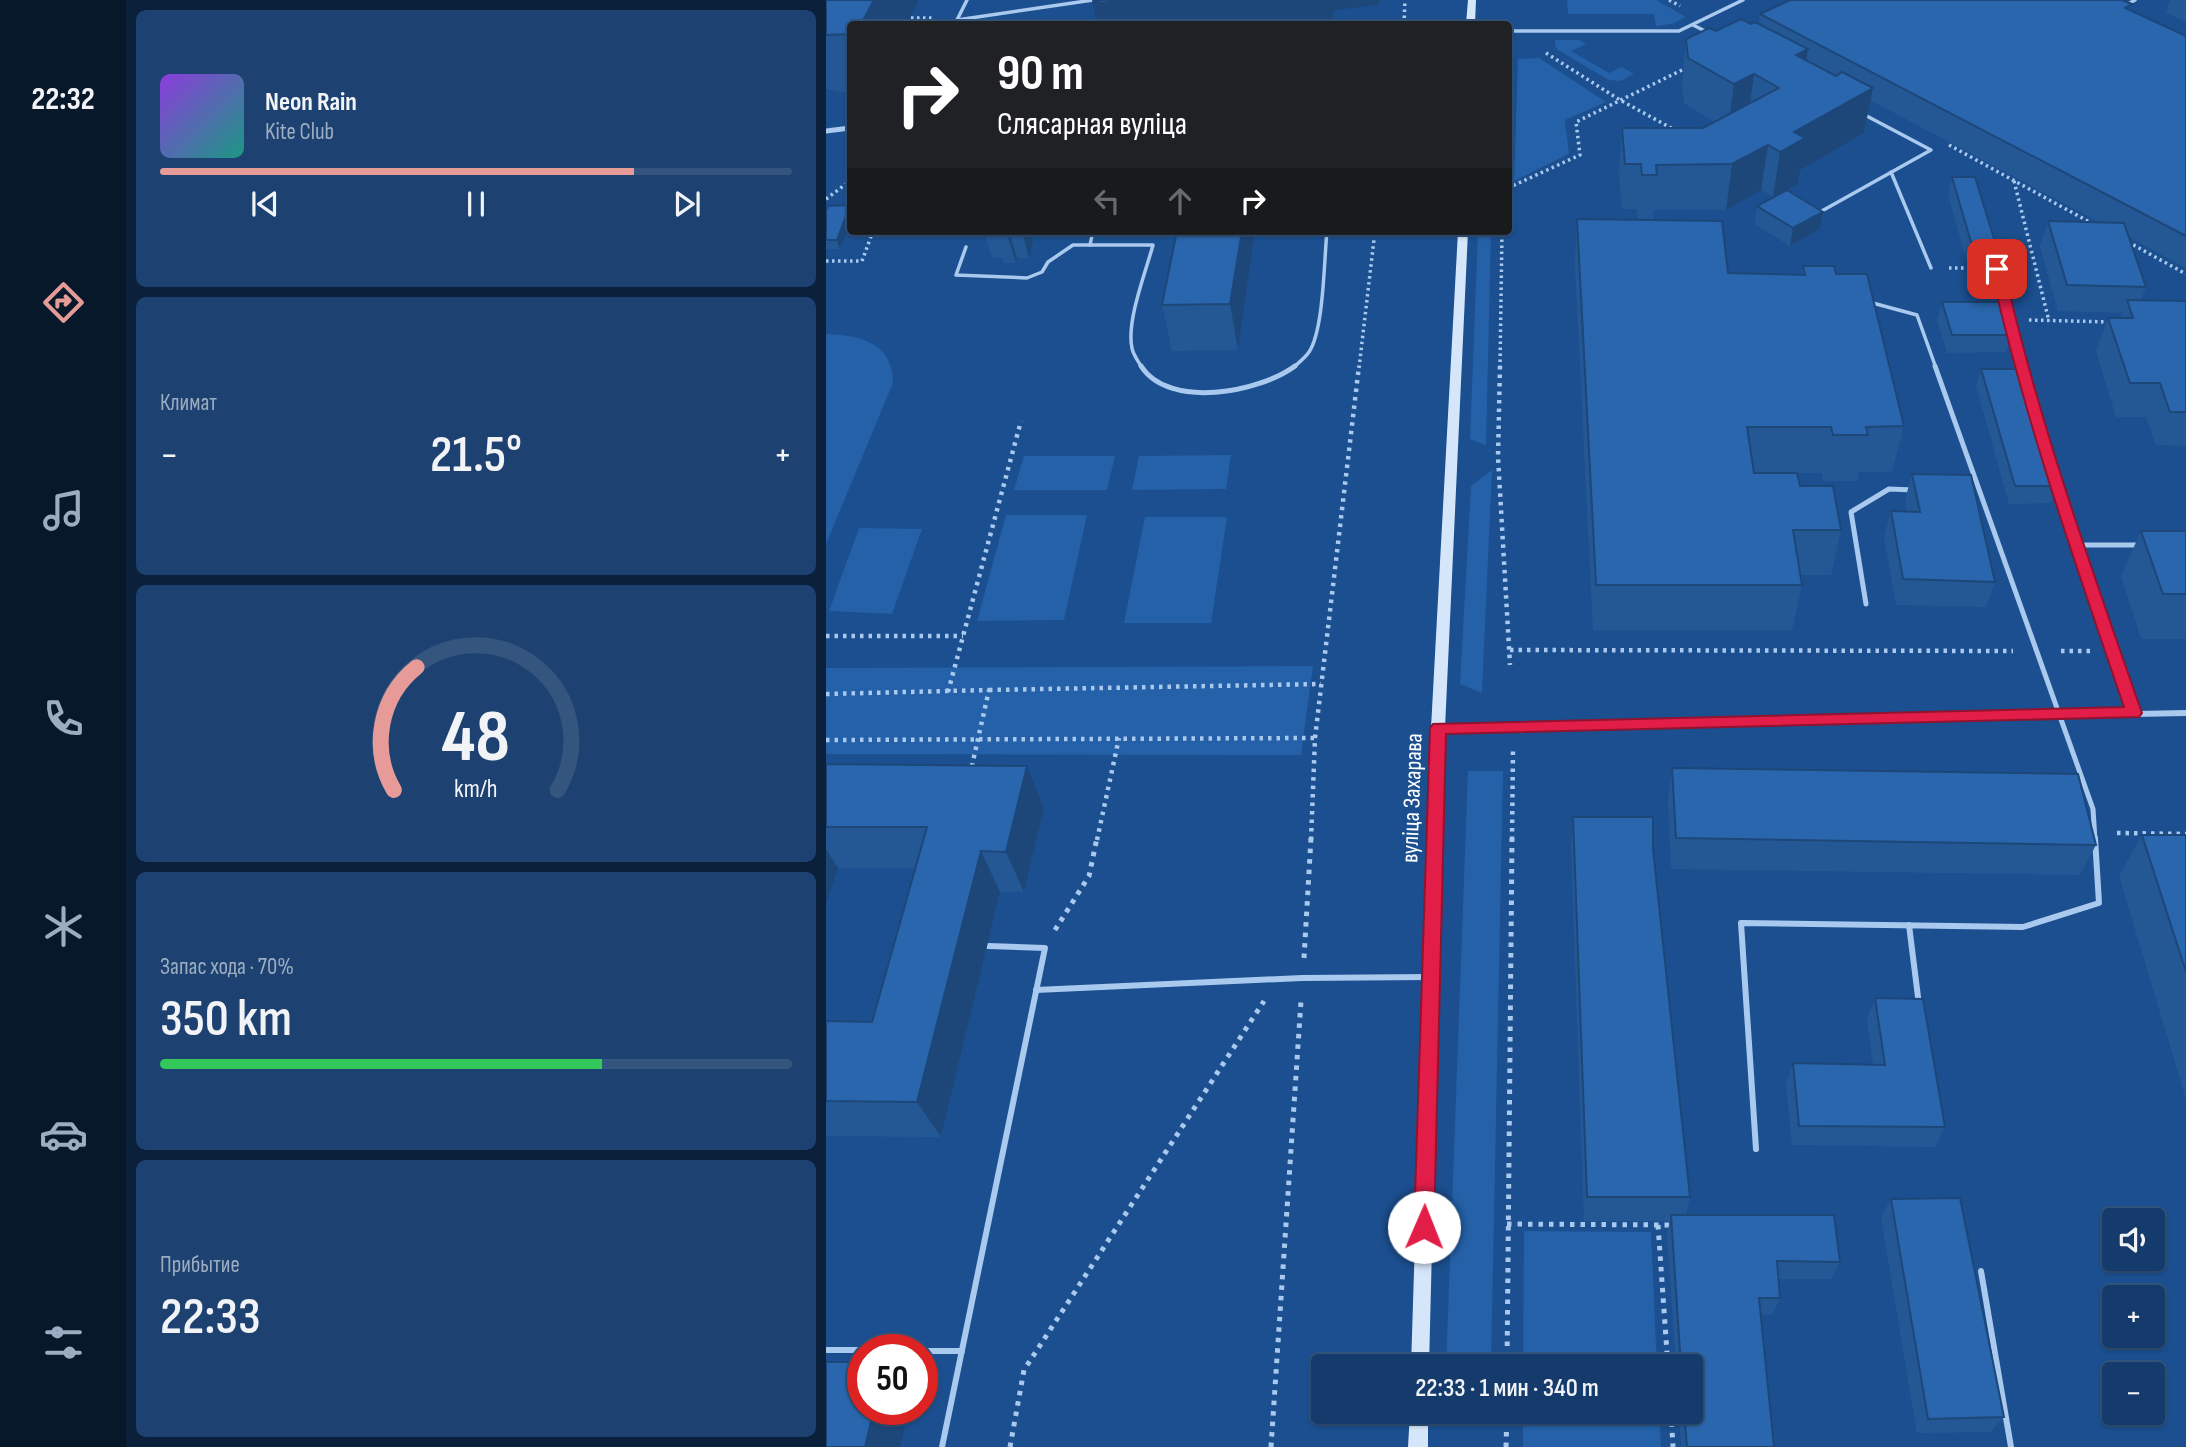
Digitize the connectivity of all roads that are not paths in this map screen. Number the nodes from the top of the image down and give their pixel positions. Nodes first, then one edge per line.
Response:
1 (967, 0) edge
2 (1049, 0) edge
3 (1093, 0) edge
4 (1472, 0) edge
5 (1743, 0) edge
6 (2134, 0) edge
7 (1044, 8) junction
8 (2129, 15) edge
9 (956, 21) edge
10 (962, 21) edge
11 (1471, 21) edge
12 (1693, 25) junction
13 (1512, 31) edge
14 (1713, 36) edge
15 (1858, 112) edge
16 (847, 128) edge
17 (826, 131) edge
18 (1891, 172) junction
19 (1820, 212) edge
20 (1092, 235) edge
21 (1326, 235) edge
22 (1463, 235) edge
23 (1090, 245) junction
24 (965, 247) dead end
25 (1931, 268) road end
26 (1997, 269) road end
27 (1866, 301) edge
28 (1915, 490) edge
29 (1967, 492) edge
30 (1980, 492) junction
31 (2076, 545) junction
32 (2145, 545) edge
33 (1866, 604) dead end
34 (2134, 713) junction
35 (2183, 713) edge
36 (2061, 715) junction
37 (2186, 720) edge
38 (1438, 728) junction
39 (1909, 925) junction
40 (988, 946) dead end
41 (1430, 976) junction
42 (1036, 990) junction
43 (1919, 1007) edge
44 (1756, 1149) dead end
45 (1981, 1271) dead end
46 (826, 1350) edge
47 (847, 1350) edge
48 (938, 1351) edge
49 (962, 1351) junction
50 (1420, 1354) edge
51 (1419, 1424) edge
52 (942, 1447) edge
53 (1418, 1447) edge
54 (2011, 1447) edge

1 - 9 lane
2 - 7 lane
3 - 7 lane
4 - 11 main road
5 - 12 lane
6 - 8 lane
7 - 10 lane
12 - 13 lane
12 - 14 lane
15 - 18 lane
16 - 17 street
18 - 19 lane
18 - 25 lane
20 - 23 lane
21 - 23 lane
22 - 38 main road, вуліца Захарава
23 - 24 lane
26 - 31 lane
27 - 30 lane
28 - 33 lane
29 - 30 lane
30 - 36 lane
31 - 32 lane
31 - 34 lane
34 - 35 street
34 - 36 street
35 - 37 lane
36 - 38 street
36 - 39 lane
38 - 41 main road, вуліца Захарава
39 - 43 lane
39 - 44 lane
40 - 42 lane
41 - 42 lane
41 - 50 main road, вуліца Захарава
42 - 49 lane
45 - 54 lane
46 - 47 lane
48 - 49 lane
49 - 52 lane
51 - 53 main road

